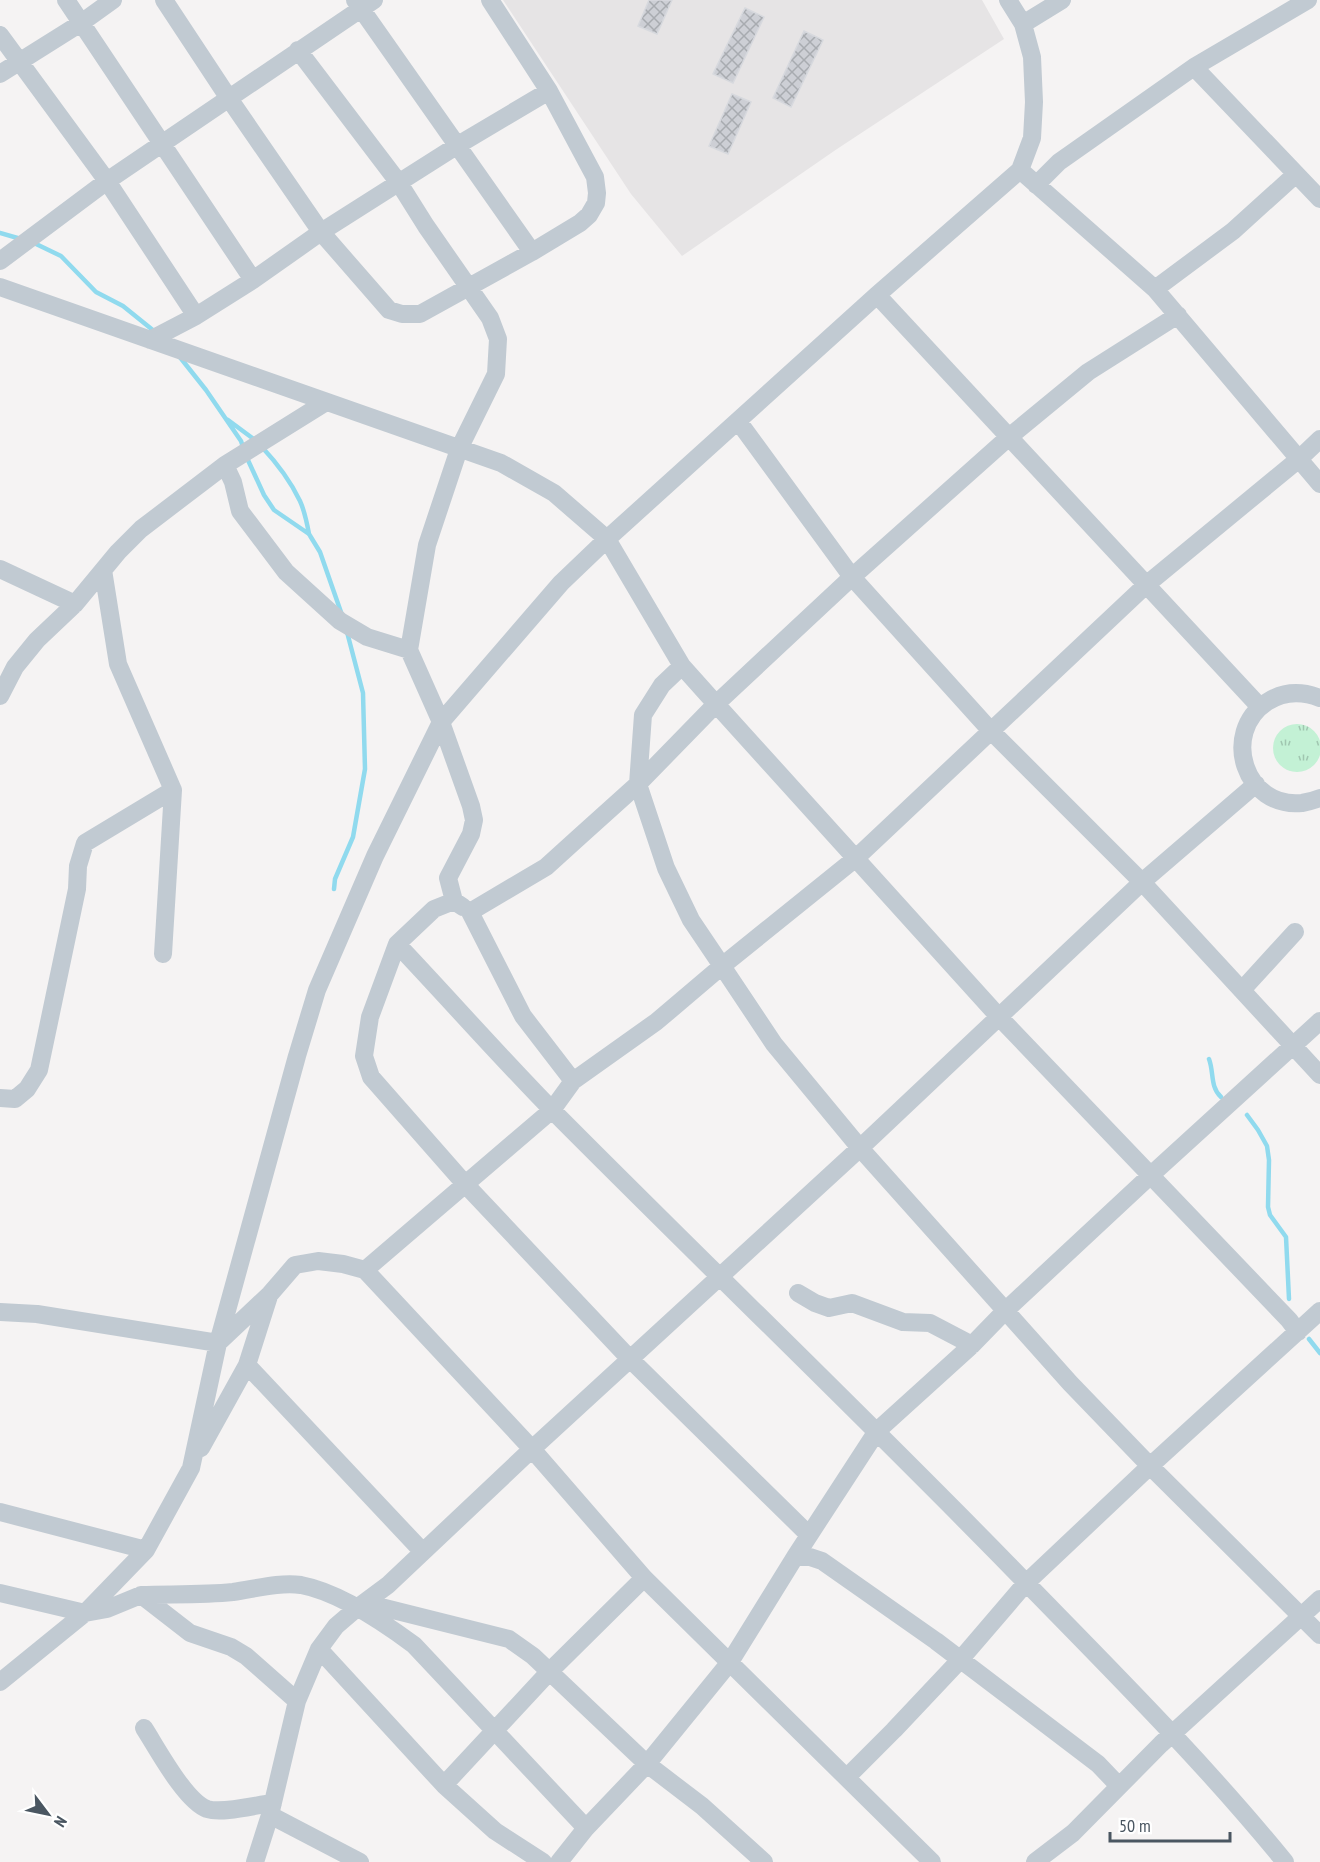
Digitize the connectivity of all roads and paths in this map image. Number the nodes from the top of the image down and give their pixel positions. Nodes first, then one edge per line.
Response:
1 (66, 0) edge
2 (112, 0) edge
3 (164, 0) edge
4 (490, 0) edge
5 (1008, 0) edge
6 (1062, 0) edge
7 (1308, 0) edge
8 (363, 3) edge
9 (81, 23) junction
10 (1023, 24) junction
11 (0, 34) edge
12 (298, 51) junction
13 (20, 61) junction
14 (1194, 67) junction
15 (0, 74) edge
16 (549, 91) junction
17 (228, 98) junction
18 (162, 143) junction
19 (458, 145) junction
20 (1020, 170) junction
21 (1296, 174) junction
22 (107, 181) junction
23 (399, 183) junction
24 (1036, 185) junction
25 (1320, 199) edge
26 (321, 231) junction
27 (532, 252) junction
28 (0, 261) edge
29 (253, 280) junction
30 (468, 286) junction
31 (0, 287) edge
32 (1155, 289) junction
33 (878, 295) junction
34 (1178, 315) junction
35 (196, 316) junction
36 (150, 340) junction
37 (326, 402) junction
38 (738, 421) junction
39 (1009, 437) junction
40 (1320, 440) edge
41 (459, 449) junction
42 (1299, 459) junction
43 (225, 465) junction
44 (1320, 484) edge
45 (607, 538) junction
46 (0, 569) edge
47 (103, 570) junction
48 (852, 577) junction
49 (1146, 585) junction
50 (75, 604) junction
51 (410, 650) junction
52 (682, 666) junction
53 (0, 696) edge
54 (1320, 698) edge
55 (716, 704) junction
56 (1260, 707) junction
57 (441, 722) junction
58 (991, 731) junction
59 (638, 784) junction
60 (1256, 784) junction
61 (173, 790) junction
62 (1320, 798) edge
63 (856, 858) junction
64 (1142, 882) junction
65 (454, 901) junction
66 (470, 912) junction
67 (1295, 932) dead end
68 (398, 944) junction
69 (163, 954) dead end
70 (722, 966) junction
71 (1242, 990) junction
72 (1000, 1018) junction
73 (1320, 1021) edge
74 (1294, 1046) junction
75 (1320, 1075) edge
76 (573, 1081) junction
77 (0, 1098) edge
78 (552, 1110) junction
79 (860, 1149) junction
80 (1151, 1175) junction
81 (465, 1184) junction
82 (365, 1270) junction
83 (719, 1277) junction
84 (798, 1293) dead end
85 (270, 1294) junction
86 (1006, 1310) junction
87 (1320, 1311) edge
88 (0, 1312) edge
89 (1298, 1332) junction
90 (218, 1343) junction
91 (972, 1345) junction
92 (630, 1359) junction
93 (247, 1365) junction
94 (877, 1431) junction
95 (532, 1449) junction
96 (1150, 1466) junction
97 (191, 1468) junction
98 (0, 1512) edge
99 (808, 1537) junction
100 (146, 1550) junction
101 (422, 1551) junction
102 (795, 1557) junction
103 (822, 1561) junction
104 (644, 1578) junction
105 (1026, 1583) junction
106 (0, 1593) edge
107 (141, 1595) junction
108 (1320, 1599) edge
109 (361, 1605) junction
110 (85, 1613) junction
111 (1302, 1616) junction
112 (1320, 1635) edge
113 (319, 1649) junction
114 (960, 1660) junction
115 (730, 1662) junction
116 (550, 1671) junction
117 (0, 1682) edge
118 (297, 1701) junction
119 (144, 1728) dead end
120 (494, 1731) junction
121 (1173, 1735) junction
122 (647, 1764) junction
123 (847, 1776) junction
124 (444, 1785) junction
125 (1119, 1786) junction
126 (271, 1809) junction
127 (586, 1828) junction
128 (255, 1862) edge
129 (360, 1862) edge
130 (543, 1862) edge
131 (559, 1862) edge
132 (764, 1862) edge
133 (932, 1862) edge
134 (1035, 1862) edge
135 (1285, 1862) edge

1 - 9 street
2 - 9 street
3 - 17 street
4 - 16 street
5 - 10 street
6 - 10 street
7 - 14 street
8 - 12 street
8 - 19 street
9 - 13 street
9 - 18 street
10 - 20 street
11 - 13 street
12 - 17 street
12 - 23 street
13 - 15 street
13 - 22 street
14 - 21 street
14 - 24 street
16 - 19 street
16 - 27 street
17 - 18 street
17 - 26 street
18 - 22 street
18 - 29 street
19 - 23 street
19 - 27 street
20 - 24 street
20 - 33 street
21 - 25 street
21 - 32 street
22 - 28 street
22 - 35 street
23 - 26 street
23 - 30 street
24 - 32 street
26 - 29 street
26 - 30 street
27 - 30 street
29 - 35 street
30 - 41 street
31 - 36 street
32 - 34 street
33 - 38 street
33 - 39 street
34 - 39 street
34 - 42 street
35 - 36 street
36 - 37 street
37 - 41 street
37 - 43 street
38 - 45 street
38 - 48 street
39 - 48 street
39 - 49 street
40 - 42 street
41 - 45 street
41 - 51 street
42 - 44 street
42 - 49 street
43 - 47 street
43 - 51 street
45 - 52 street
45 - 57 street
46 - 50 street
47 - 50 street
47 - 61 street
48 - 55 street
48 - 58 street
49 - 56 street
49 - 58 street
50 - 53 street
51 - 57 street
52 - 55 street
52 - 59 street
54 - 56 street
55 - 59 street
55 - 63 street
56 - 60 street
57 - 65 street
57 - 90 street
58 - 63 street
58 - 64 street
59 - 66 street
59 - 70 street
60 - 62 street
60 - 64 street
61 - 69 street
61 - 77 street
63 - 70 street
63 - 72 street
64 - 71 street
64 - 72 street
65 - 66 street
65 - 68 street
66 - 76 street
67 - 71 street
68 - 78 street
68 - 81 street
70 - 76 street
70 - 79 street
71 - 74 street
72 - 79 street
72 - 80 street
73 - 74 street
74 - 75 street
74 - 80 street
76 - 78 street
78 - 81 street
78 - 83 street
79 - 83 street
79 - 86 street
80 - 86 street
80 - 89 street
81 - 82 street
81 - 92 street
82 - 85 street
82 - 95 street
83 - 92 street
83 - 94 street
84 - 91 street
85 - 90 street
85 - 93 street
86 - 91 street
86 - 96 street
87 - 89 street
88 - 90 street
89 - 96 street
90 - 97 street
91 - 94 street
92 - 95 street
92 - 99 street
93 - 97 street
93 - 101 street
94 - 99 street
94 - 105 street
95 - 101 street
95 - 104 street
96 - 105 street
96 - 111 street
97 - 100 street
98 - 100 street
99 - 102 street
99 - 103 street
100 - 110 street
101 - 109 street
102 - 103 street
102 - 115 street
103 - 114 street
104 - 115 street
104 - 116 street
105 - 114 street
105 - 121 street
106 - 110 street
107 - 109 street
107 - 110 street
107 - 118 street
108 - 111 street
109 - 113 street
109 - 116 street
109 - 120 street
110 - 117 street
111 - 112 street
111 - 121 street
113 - 118 street
113 - 124 street
114 - 123 street
114 - 125 street
115 - 122 street
115 - 123 street
116 - 120 street
116 - 122 street
118 - 126 street
119 - 126 street
120 - 124 street
120 - 127 street
121 - 125 street
121 - 135 street
122 - 127 street
122 - 132 street
123 - 133 street
124 - 130 street
125 - 134 street
126 - 128 street
126 - 129 street
127 - 131 street

